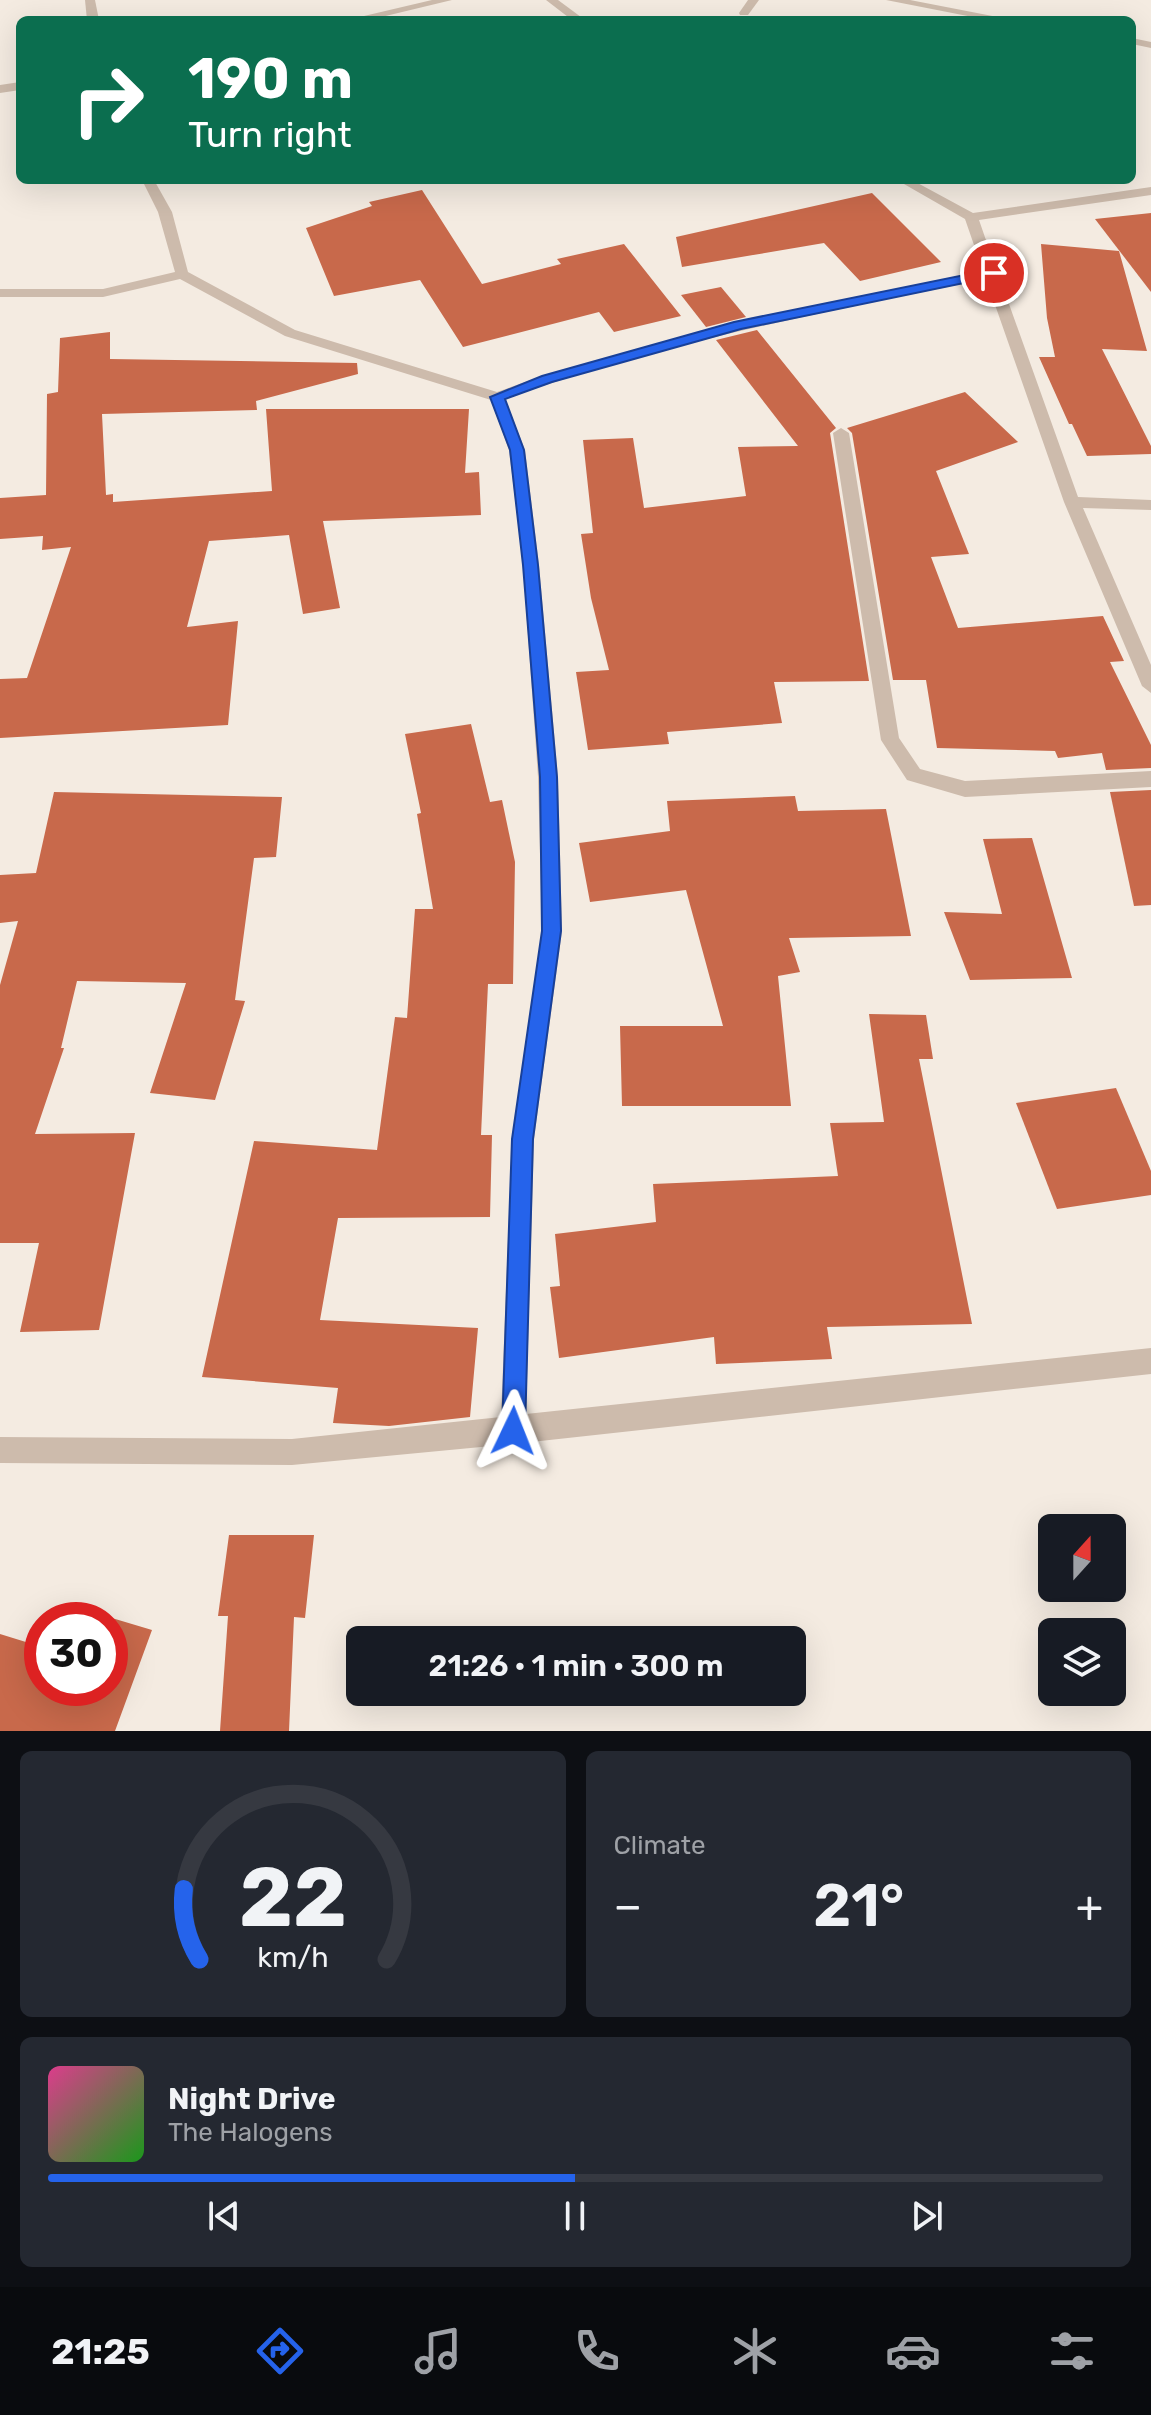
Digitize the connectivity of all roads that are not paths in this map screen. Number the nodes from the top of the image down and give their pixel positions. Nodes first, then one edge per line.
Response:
1 (447, 0) edge
2 (551, 0) edge
3 (754, 0) edge
4 (891, 0) edge
5 (744, 13) dead end
6 (372, 16) edge
7 (573, 16) edge
8 (984, 16) edge
9 (150, 184) edge
10 (910, 184) edge
11 (1151, 191) edge
12 (971, 217) junction
13 (994, 273) junction
14 (182, 274) junction
15 (0, 293) edge
16 (497, 397) junction
17 (841, 433) dead end
18 (1072, 502) junction
19 (1151, 505) edge
20 (1151, 686) edge
21 (1151, 779) edge
22 (1151, 1361) edge
23 (513, 1431) junction
24 (0, 1450) edge

1 - 6 street
2 - 7 street
3 - 5 street
4 - 8 street
9 - 14 street
10 - 12 street
11 - 12 street
12 - 13 street
13 - 16 street
13 - 18 street
14 - 15 street
14 - 16 street
16 - 23 street
17 - 21 street
18 - 19 street
18 - 20 street
22 - 23 street
23 - 24 street

